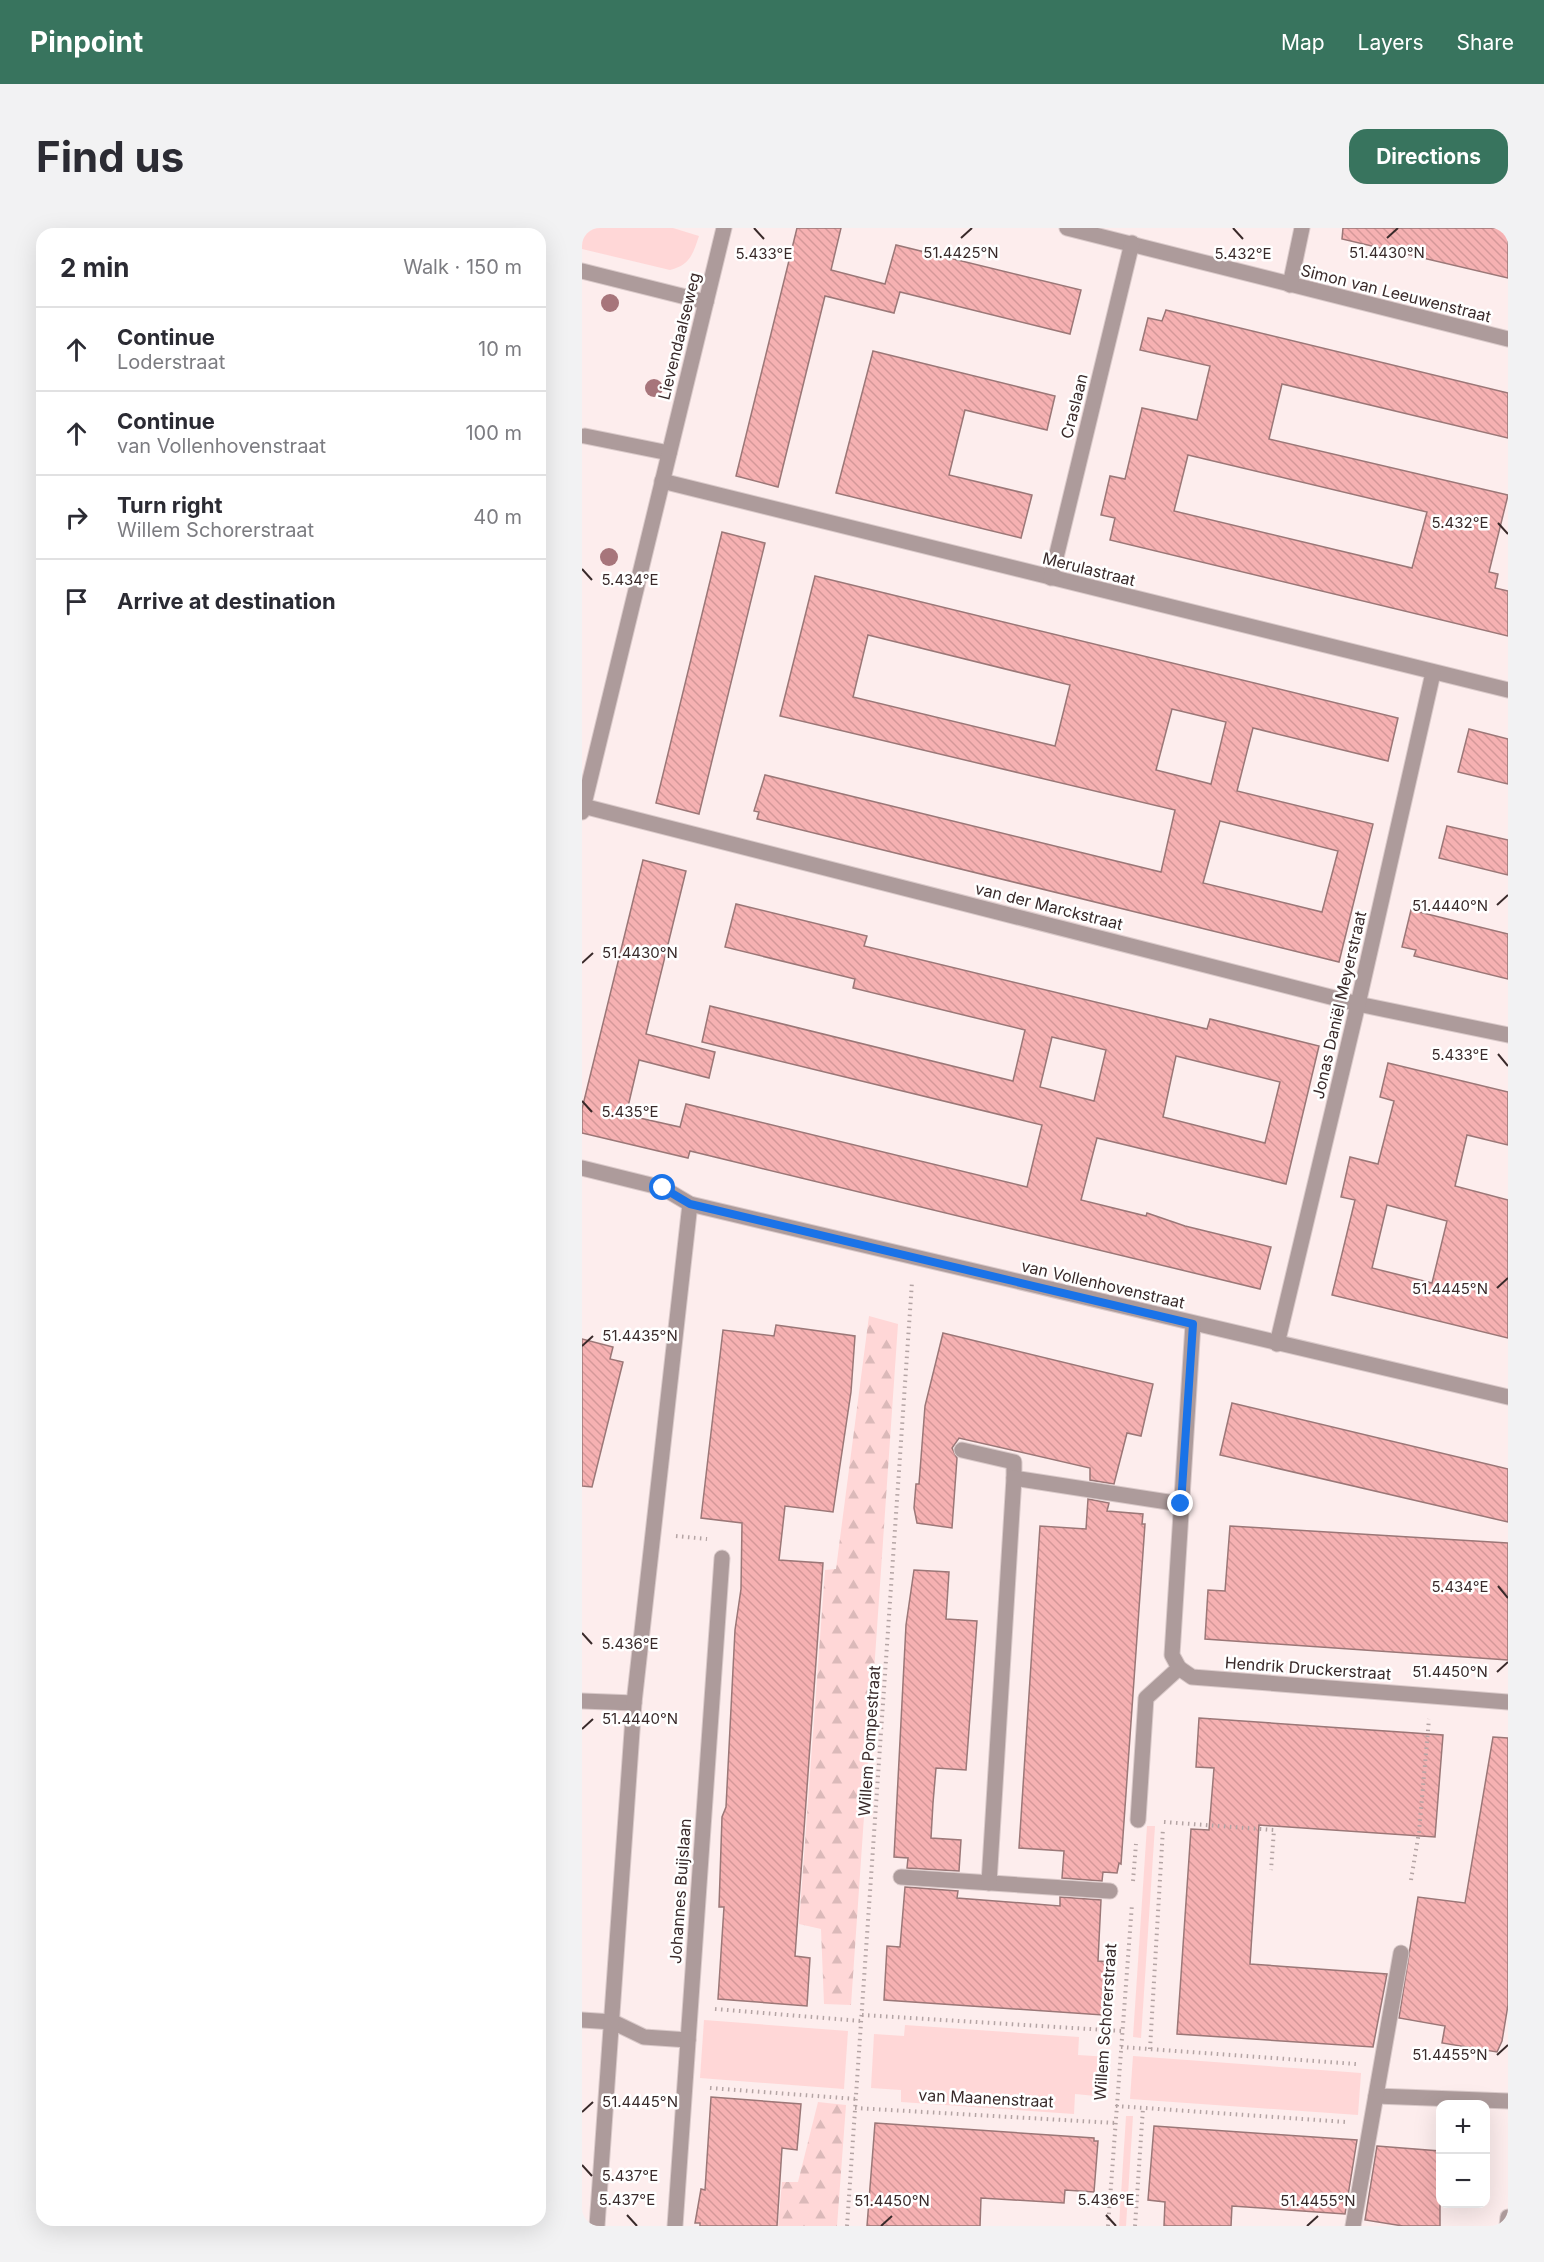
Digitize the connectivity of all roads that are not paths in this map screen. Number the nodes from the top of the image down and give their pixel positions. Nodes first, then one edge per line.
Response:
1 (724, 228) edge
2 (1067, 228) edge
3 (1302, 228) edge
4 (1132, 243) junction
5 (582, 271) edge
6 (1290, 285) junction
7 (706, 302) junction
8 (1508, 339) edge
9 (585, 436) dead end
10 (669, 453) junction
11 (662, 481) junction
12 (1051, 578) junction
13 (1433, 673) junction
14 (1508, 690) edge
15 (585, 789) edge
16 (583, 809) edge
17 (1358, 1004) junction
18 (1508, 1035) edge
19 (582, 1168) edge
20 (690, 1204) junction
21 (1193, 1324) junction
22 (1277, 1344) junction
23 (1508, 1397) edge
24 (962, 1450) dead end
25 (1014, 1478) junction
26 (1181, 1504) junction
27 (722, 1558) road end
28 (1179, 1668) junction
29 (582, 1701) edge
30 (1508, 1701) edge
31 (634, 1703) junction
32 (1138, 1820) road end
33 (901, 1877) dead end
34 (989, 1883) junction
35 (1110, 1891) dead end
36 (1401, 1953) dead end
37 (582, 2020) edge
38 (613, 2022) junction
39 (688, 2040) junction
40 (1376, 2096) junction
41 (1508, 2101) edge
42 (1508, 2217) edge
43 (597, 2226) edge
44 (675, 2226) edge
45 (1353, 2226) edge
46 (1507, 2226) edge

1 - 7 street, Lievendaalseweg
2 - 4 street, Simon van Leeuwenstraat
3 - 6 street
4 - 6 street, Simon van Leeuwenstraat
4 - 12 street, Craslaan
5 - 7 street
6 - 8 street, Simon van Leeuwenstraat
7 - 10 street, Lievendaalseweg
9 - 10 street
10 - 11 street, Lievendaalseweg
11 - 12 street, Merulastraat
11 - 15 street, Lievendaalseweg
12 - 13 street, Merulastraat
13 - 14 street, Merulastraat
13 - 17 street, Jonas Daniël Meyerstraat
15 - 16 street, Lievendaalseweg
16 - 17 street, van der Marckstraat
17 - 18 street, van der Marckstraat
17 - 22 street, Jonas Daniël Meyerstraat
19 - 20 street, van Vollenhovenstraat
20 - 21 street, van Vollenhovenstraat
20 - 31 street
21 - 22 street, van Vollenhovenstraat
21 - 26 street
22 - 23 street, van Vollenhovenstraat
24 - 25 street
25 - 26 street
25 - 34 street
26 - 28 street
27 - 39 street, Johannes Buijslaan
28 - 30 street, Hendrik Druckerstraat
28 - 32 street
29 - 31 street
31 - 38 street
33 - 34 street
34 - 35 street
36 - 40 street
37 - 38 street
38 - 39 street
38 - 43 street
39 - 44 street, Johannes Buijslaan
40 - 41 street
40 - 45 street
42 - 46 street

